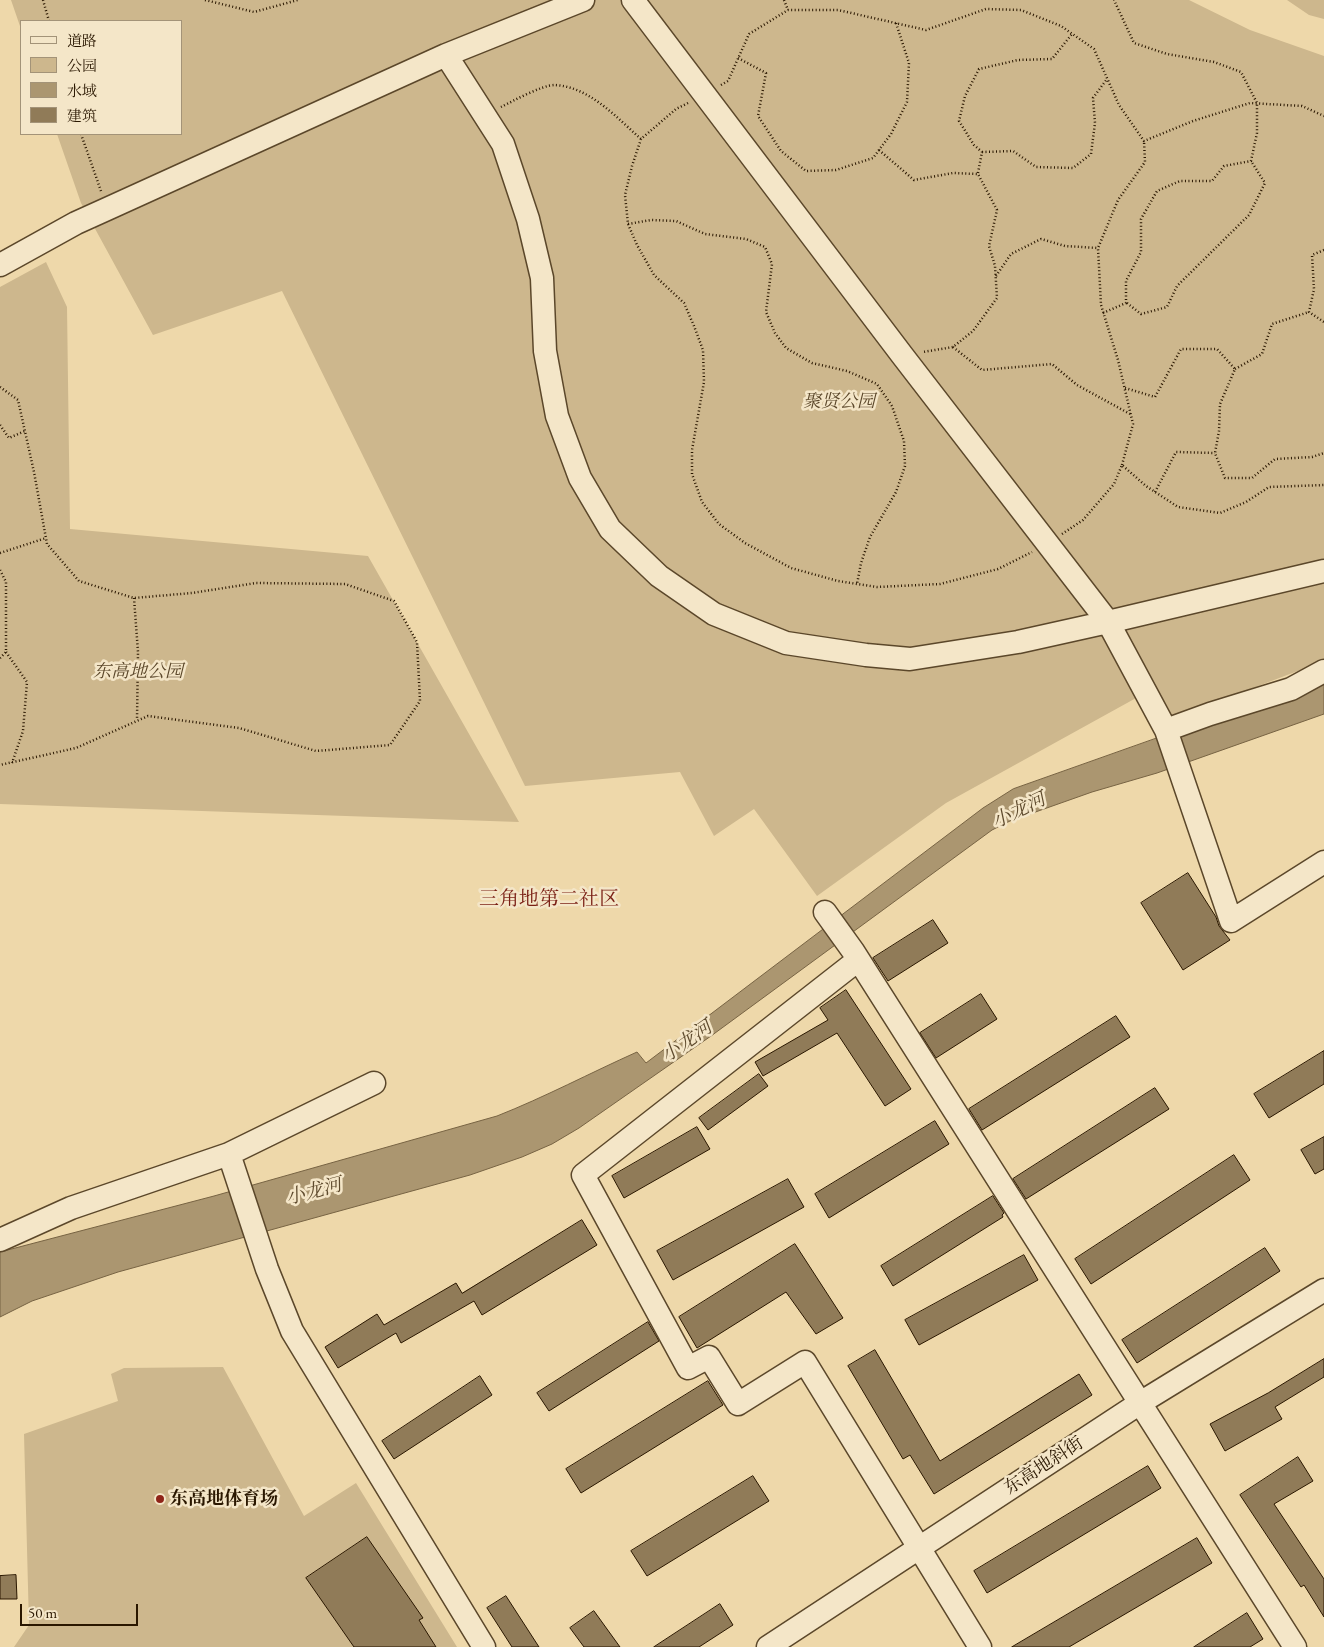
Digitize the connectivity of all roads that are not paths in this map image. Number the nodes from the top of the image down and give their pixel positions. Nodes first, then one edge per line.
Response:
1 (583, 0) edge
2 (633, 0) edge
3 (446, 55) junction
4 (0, 265) edge
5 (1324, 571) edge
6 (1108, 622) junction
7 (1324, 671) edge
8 (1166, 730) junction
9 (1324, 862) edge
10 (825, 912) dead end
11 (855, 956) junction
12 (374, 1083) dead end
13 (232, 1162) junction
14 (0, 1240) edge
15 (1324, 1290) edge
16 (1140, 1403) junction
17 (920, 1548) junction
18 (484, 1647) edge
19 (768, 1647) edge
20 (980, 1647) edge
21 (1295, 1647) edge

1 - 3 street
2 - 6 street
3 - 4 street
3 - 6 street
5 - 6 street
6 - 8 street
7 - 8 street
8 - 9 street
10 - 11 street
11 - 16 street
11 - 17 street
12 - 13 street
13 - 14 street
13 - 18 street
15 - 16 street, 东高地斜街
16 - 17 street, 东高地斜街
16 - 21 street
17 - 19 street, 东高地斜街
17 - 20 street

